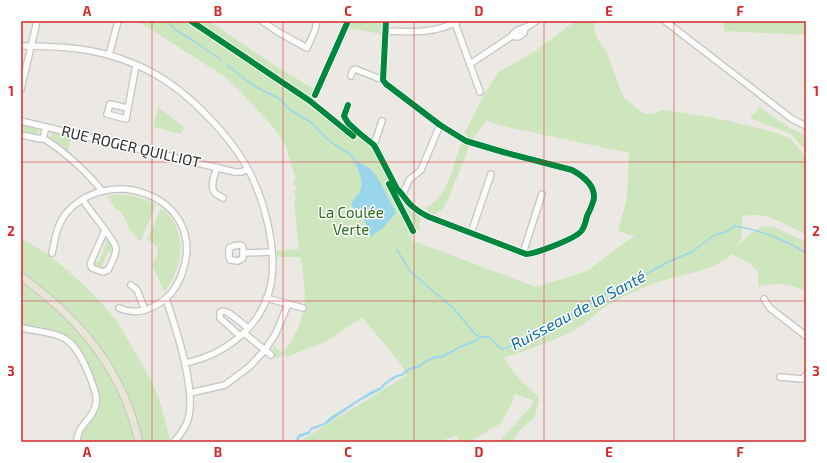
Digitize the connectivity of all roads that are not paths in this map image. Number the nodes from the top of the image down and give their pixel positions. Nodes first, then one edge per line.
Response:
1 (37, 21) edge
2 (118, 21) edge
3 (262, 21) edge
4 (317, 21) edge
5 (386, 21) edge
6 (536, 21) edge
7 (665, 21) edge
8 (457, 22) edge
9 (386, 31) junction
10 (21, 46) edge
11 (31, 46) junction
12 (109, 55) junction
13 (136, 64) junction
14 (470, 64) junction
15 (351, 76) dead end
16 (383, 80) junction
17 (21, 89) edge
18 (480, 92) dead end
19 (348, 105) dead end
20 (127, 108) dead end
21 (21, 121) edge
22 (382, 121) dead end
23 (440, 125) junction
24 (806, 126) edge
25 (46, 127) junction
26 (21, 135) edge
27 (43, 138) junction
28 (374, 145) junction
29 (217, 168) junction
30 (247, 169) junction
31 (491, 174) dead end
32 (102, 191) junction
33 (403, 194) junction
34 (542, 194) dead end
35 (223, 198) dead end
36 (83, 200) junction
37 (104, 230) junction
38 (471, 233) junction
39 (244, 252) dead end
40 (272, 252) junction
41 (52, 253) dead end
42 (523, 253) junction
43 (21, 276) edge
44 (131, 285) dead end
45 (266, 298) junction
46 (166, 299) junction
47 (764, 299) dead end
48 (288, 304) junction
49 (119, 308) dead end
50 (303, 308) dead end
51 (145, 310) junction
52 (21, 328) edge
53 (244, 332) junction
54 (806, 336) edge
55 (265, 350) junction
56 (271, 355) dead end
57 (185, 364) junction
58 (806, 376) edge
59 (780, 377) dead end
60 (190, 393) junction
61 (78, 442) edge
62 (139, 442) edge
63 (174, 442) edge

1 - 11 street
2 - 12 street
3 - 4 street
5 - 9 street
6 - 14 street
7 - 24 street
8 - 9 street
8 - 14 street
9 - 16 street
10 - 11 street
11 - 12 street
11 - 17 street
12 - 13 street
13 - 20 street
13 - 30 street
14 - 18 street
15 - 16 street
16 - 23 street
19 - 28 street
21 - 25 street, RUE ROGER QUILLIOT
22 - 28 street
23 - 33 street
23 - 42 street
25 - 27 street
25 - 29 street, RUE ROGER QUILLIOT
26 - 27 street
27 - 32 street
28 - 33 street
29 - 30 street, RUE ROGER QUILLIOT
29 - 35 street, RUE ROGER QUILLIOT
30 - 40 street
31 - 38 street
32 - 36 street
32 - 46 street
33 - 38 street
34 - 42 street
36 - 37 street
36 - 41 street
37 - 37 street
38 - 42 street
39 - 40 street
40 - 45 street
43 - 62 main road
44 - 51 street
45 - 48 street
45 - 53 street
46 - 51 street
46 - 57 street
47 - 54 street
48 - 50 street
48 - 55 street
49 - 51 street
52 - 61 street
53 - 55 street
53 - 57 street
55 - 56 street
55 - 60 street
57 - 60 street
58 - 59 street
60 - 63 street

